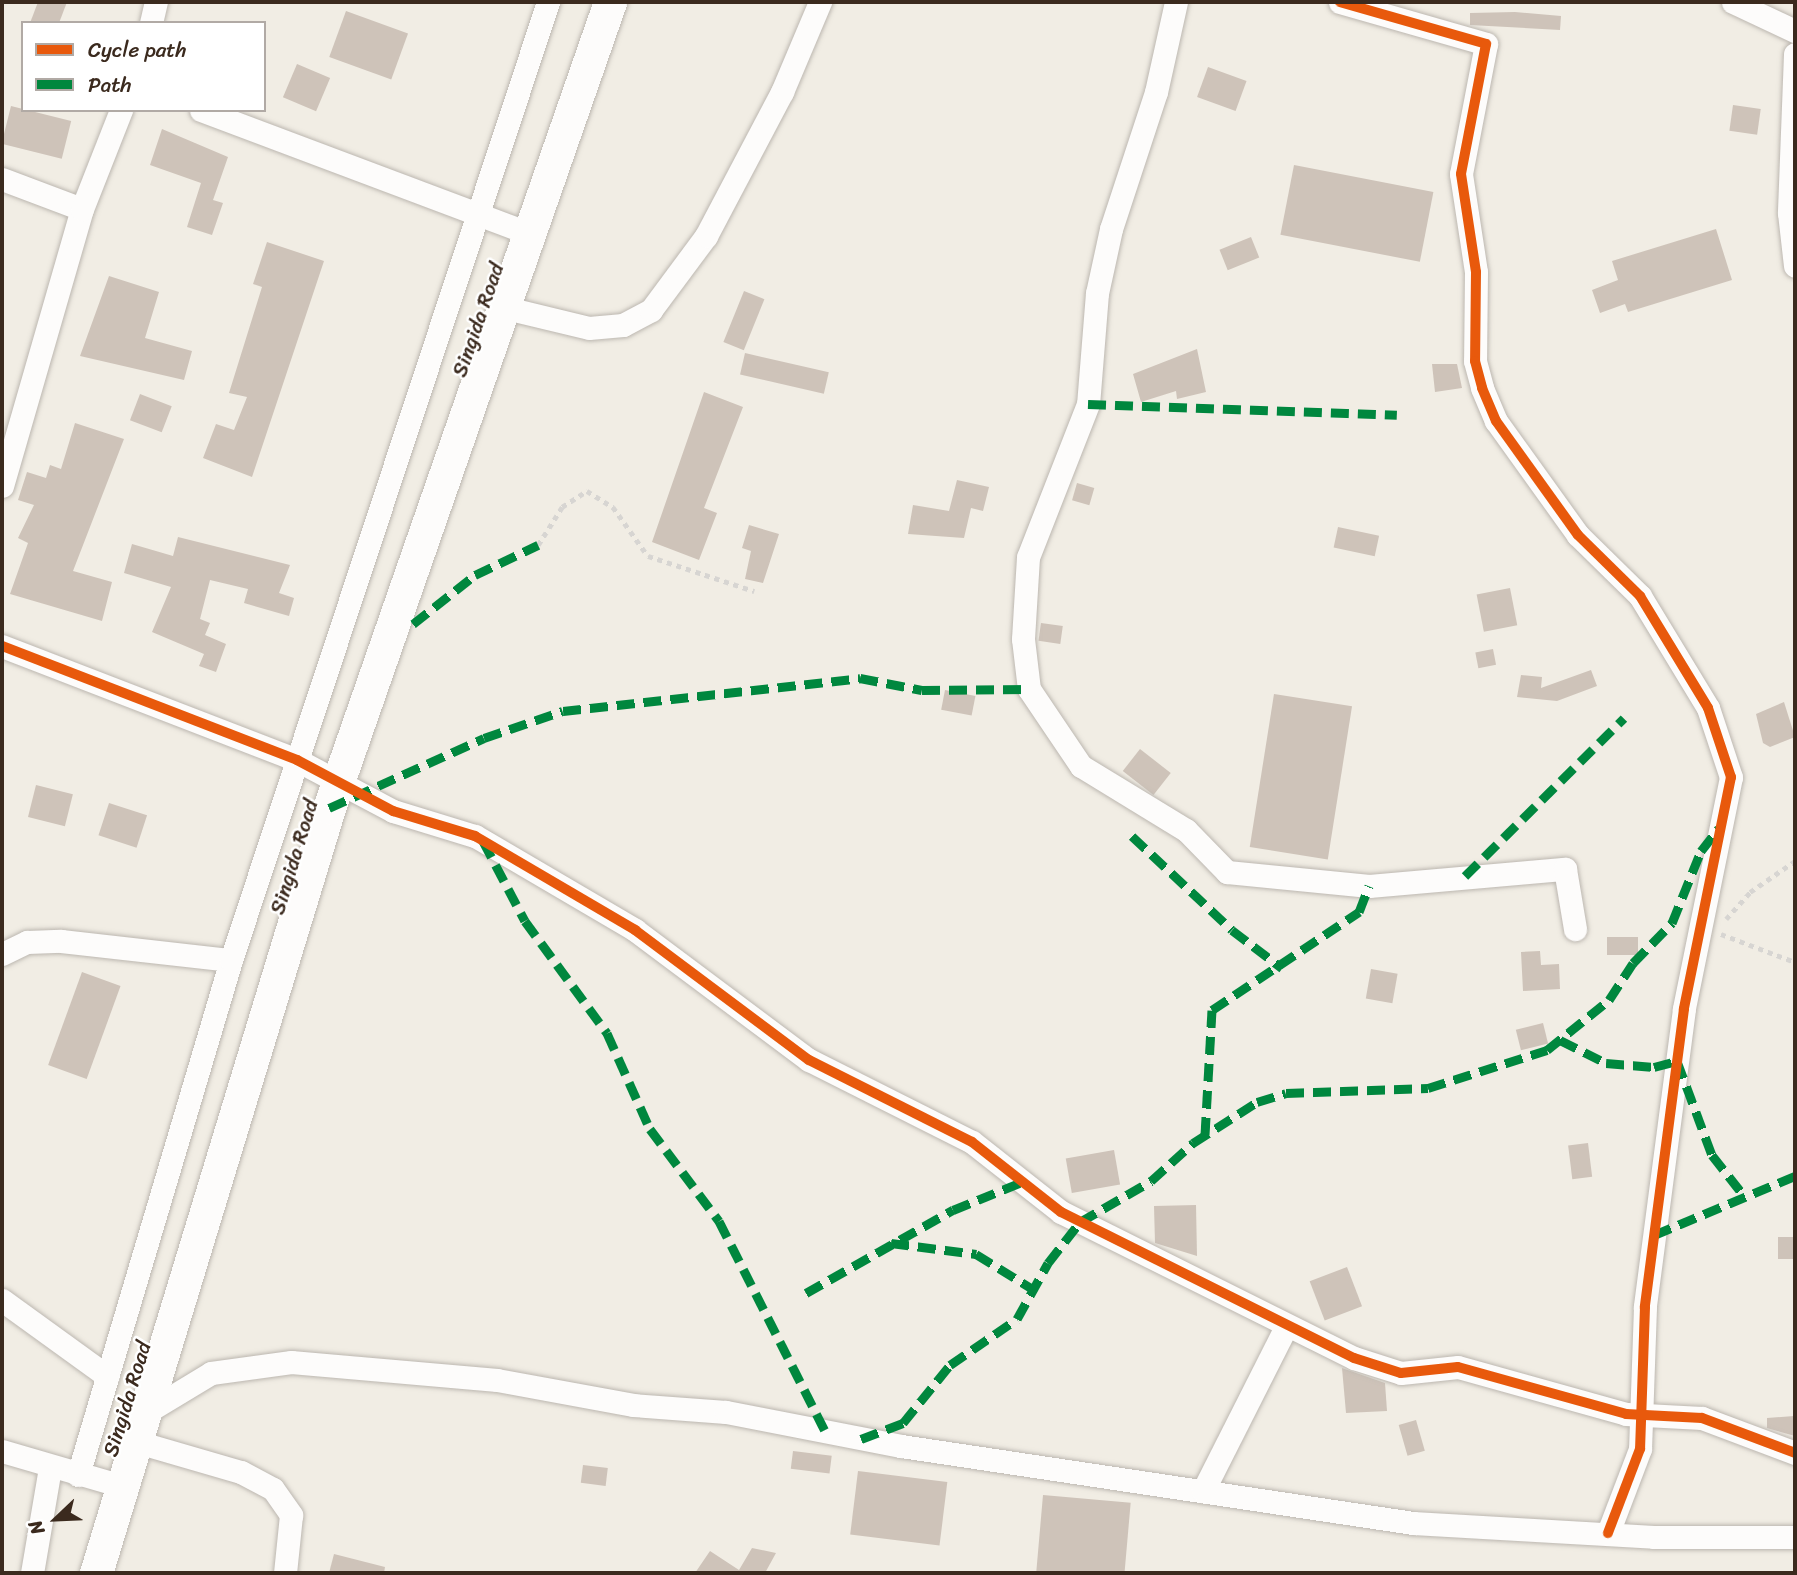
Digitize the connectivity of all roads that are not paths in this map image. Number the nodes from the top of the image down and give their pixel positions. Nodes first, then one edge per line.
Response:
1 (156, 2) edge
2 (548, 2) edge
3 (610, 2) edge
4 (820, 2) edge
5 (1176, 2) edge
6 (1340, 2) edge
7 (1732, 2) edge
8 (151, 21) edge
9 (1795, 32) edge
10 (1795, 54) edge
11 (120, 112) edge
12 (206, 112) edge
13 (2, 179) edge
14 (82, 209) junction
15 (478, 212) junction
16 (529, 233) junction
17 (1795, 266) edge
18 (502, 307) junction
19 (8, 443) edge
20 (2, 486) edge
21 (2, 646) edge
22 (297, 760) junction
23 (339, 779) junction
24 (1574, 929) dead end
25 (2, 954) edge
26 (231, 960) junction
27 (2, 1300) edge
28 (1286, 1327) junction
29 (107, 1376) junction
30 (1643, 1416) junction
31 (138, 1428) junction
32 (2, 1451) edge
33 (1795, 1453) edge
34 (50, 1468) junction
35 (78, 1475) junction
36 (122, 1486) junction
37 (1203, 1490) junction
38 (1608, 1534) junction
39 (1795, 1537) edge
40 (32, 1573) edge
41 (96, 1573) edge
42 (285, 1573) edge

1 - 8 street
2 - 15 street
3 - 16 highway, Singida Road
4 - 18 street
5 - 24 street
6 - 30 street
7 - 9 street
10 - 17 street
11 - 14 street
12 - 15 street
13 - 14 street
14 - 19 street
15 - 16 street
15 - 22 street
16 - 18 highway, Singida Road
18 - 23 highway, Singida Road
19 - 20 street
21 - 22 street
22 - 23 street
22 - 26 street
23 - 28 street
23 - 31 highway, Singida Road
25 - 26 street
26 - 29 street
27 - 29 street
28 - 30 street
28 - 37 street
29 - 35 street
30 - 33 street
30 - 38 street
31 - 36 highway, Singida Road
31 - 37 street
31 - 42 street
32 - 34 street
34 - 35 street
34 - 40 street
35 - 36 street
36 - 41 highway, Singida Road
37 - 38 street
38 - 39 street

